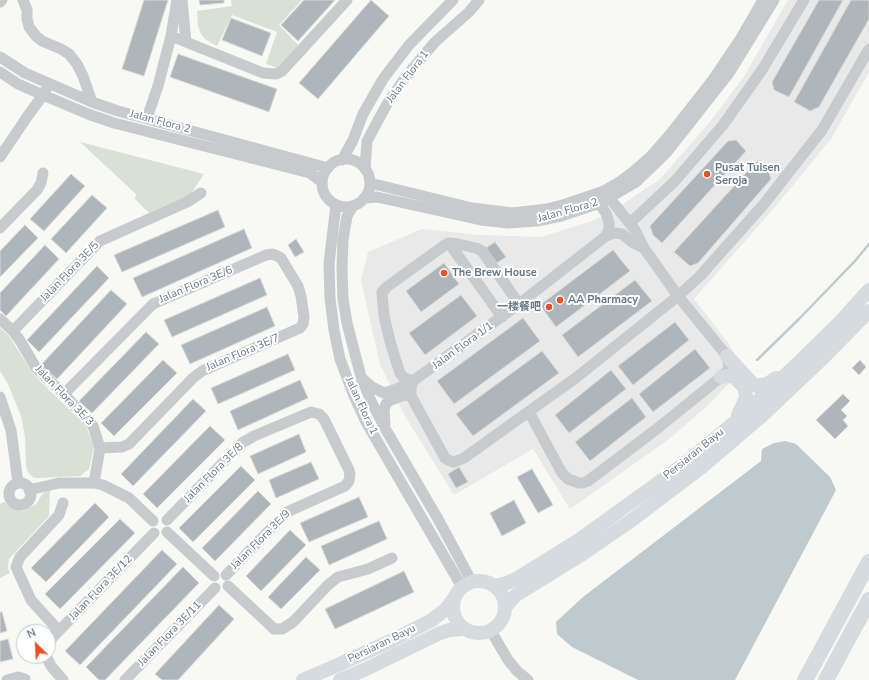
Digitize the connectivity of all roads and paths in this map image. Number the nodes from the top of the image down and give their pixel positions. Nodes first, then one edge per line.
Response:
1 (23, 0) edge
2 (177, 0) edge
3 (182, 0) edge
4 (346, 0) edge
5 (453, 0) edge
6 (479, 0) edge
7 (763, 0) edge
8 (774, 0) edge
9 (804, 0) edge
10 (171, 36) junction
11 (186, 42) junction
12 (869, 49) edge
13 (0, 57) edge
14 (0, 72) edge
15 (48, 84) junction
16 (43, 95) junction
17 (92, 102) junction
18 (147, 118) junction
19 (0, 157) edge
20 (342, 160) junction
21 (328, 168) junction
22 (366, 169) junction
23 (43, 173) dead end
24 (322, 182) junction
25 (370, 182) junction
26 (201, 193) dead end
27 (601, 197) junction
28 (364, 198) junction
29 (336, 205) junction
30 (353, 206) junction
31 (630, 223) junction
32 (0, 228) edge
33 (606, 236) junction
34 (449, 243) junction
35 (644, 248) junction
36 (298, 286) joint
37 (869, 290) edge
38 (678, 296) junction
39 (519, 304) junction
40 (869, 311) edge
41 (502, 317) junction
42 (0, 319) edge
43 (13, 331) junction
44 (727, 356) junction
45 (796, 365) junction
46 (361, 377) junction
47 (721, 377) junction
48 (413, 381) junction
49 (64, 394) junction
50 (411, 396) junction
51 (0, 397) edge
52 (2, 410) edge
53 (529, 412) junction
54 (734, 423) junction
55 (386, 430) junction
56 (336, 447) joint
57 (100, 448) junction
58 (18, 483) junction
59 (94, 483) junction
60 (30, 490) junction
61 (4, 495) edge
62 (63, 503) dead end
63 (153, 521) junction
64 (167, 526) junction
65 (154, 533) junction
66 (392, 558) dead end
67 (869, 562) edge
68 (226, 575) junction
69 (214, 576) junction
70 (228, 586) junction
71 (495, 586) junction
72 (214, 588) junction
73 (463, 589) junction
74 (869, 600) edge
75 (506, 606) junction
76 (463, 629) junction
77 (59, 631) junction
78 (491, 631) junction
79 (56, 635) edge
80 (50, 664) edge
81 (25, 679) dead end
82 (7, 680) edge
83 (62, 680) edge
84 (125, 680) edge
85 (303, 680) edge
86 (340, 680) edge
87 (528, 680) edge
88 (805, 680) edge
89 (826, 680) edge

1 - 17 street
2 - 10 street
3 - 11 street
4 - 11 street
5 - 20 street, Jalan Flora 1
6 - 22 street, Jalan Flora 1
7 - 27 street, Jalan Flora 2
8 - 27 street, Jalan Flora 2
9 - 31 street
10 - 11 street
10 - 18 street
12 - 38 street
13 - 15 street, Jalan Flora 2
14 - 16 street, Jalan Flora 2
15 - 16 street
15 - 17 street, Jalan Flora 2
16 - 19 street
16 - 24 street, Jalan Flora 2
17 - 18 street, Jalan Flora 2
18 - 21 street, Jalan Flora 2
20 - 21 street
20 - 22 street
21 - 24 street
22 - 25 street, Jalan Flora 1
23 - 32 street
24 - 29 street
25 - 27 street, Jalan Flora 2
25 - 28 street
26 - 43 street, Jalan Flora 3E/5
27 - 28 street, Jalan Flora 2
27 - 31 street
27 - 33 street
28 - 30 street
29 - 30 street
29 - 73 street, Jalan Flora 1
30 - 46 street, Jalan Flora 1
31 - 35 street
33 - 35 street
33 - 39 street, Jalan Flora 1/1
34 - 39 street
34 - 41 street
34 - 48 street
35 - 38 street
36 - 49 street, Jalan Flora 3E/6
36 - 57 street, Jalan Flora 3E/7
37 - 45 main road, Persiaran Bayu
38 - 44 street
38 - 53 street
39 - 41 street, Jalan Flora 1/1
40 - 75 main road, Persiaran Bayu
41 - 48 street, Jalan Flora 1/1
42 - 43 street, Jalan Flora 3E/3
43 - 49 street, Jalan Flora 3E/3
44 - 45 main road
44 - 47 street
45 - 54 main road, Persiaran Bayu
46 - 48 street, Jalan Flora 1/1
46 - 55 street, Jalan Flora 1
47 - 53 street
47 - 54 main road
48 - 50 street
49 - 57 street, Jalan Flora 3E/3
50 - 53 street
50 - 55 street
51 - 52 street
52 - 58 street
54 - 71 main road, Persiaran Bayu
55 - 73 street, Jalan Flora 1
56 - 64 street, Jalan Flora 3E/8
56 - 68 street, Jalan Flora 3E/9
57 - 59 street, Jalan Flora 3E/3
58 - 60 street
58 - 61 street
59 - 60 street
59 - 63 street
60 - 61 street
62 - 77 street
63 - 64 street
63 - 65 street
64 - 65 street
64 - 69 street
65 - 77 street, Jalan Flora 3E/12
66 - 70 street
67 - 88 highway
68 - 69 street
68 - 70 street
69 - 72 street
70 - 72 street
71 - 73 main road, Persiaran Bayu
71 - 75 main road
72 - 84 street, Jalan Flora 3E/11
73 - 76 main road
73 - 85 main road, Persiaran Bayu
74 - 89 highway
75 - 78 main road, Persiaran Bayu
76 - 78 main road, Persiaran Bayu
76 - 86 main road, Persiaran Bayu
77 - 79 street, Jalan Flora 3E/12
78 - 87 street
80 - 83 street
81 - 82 street

